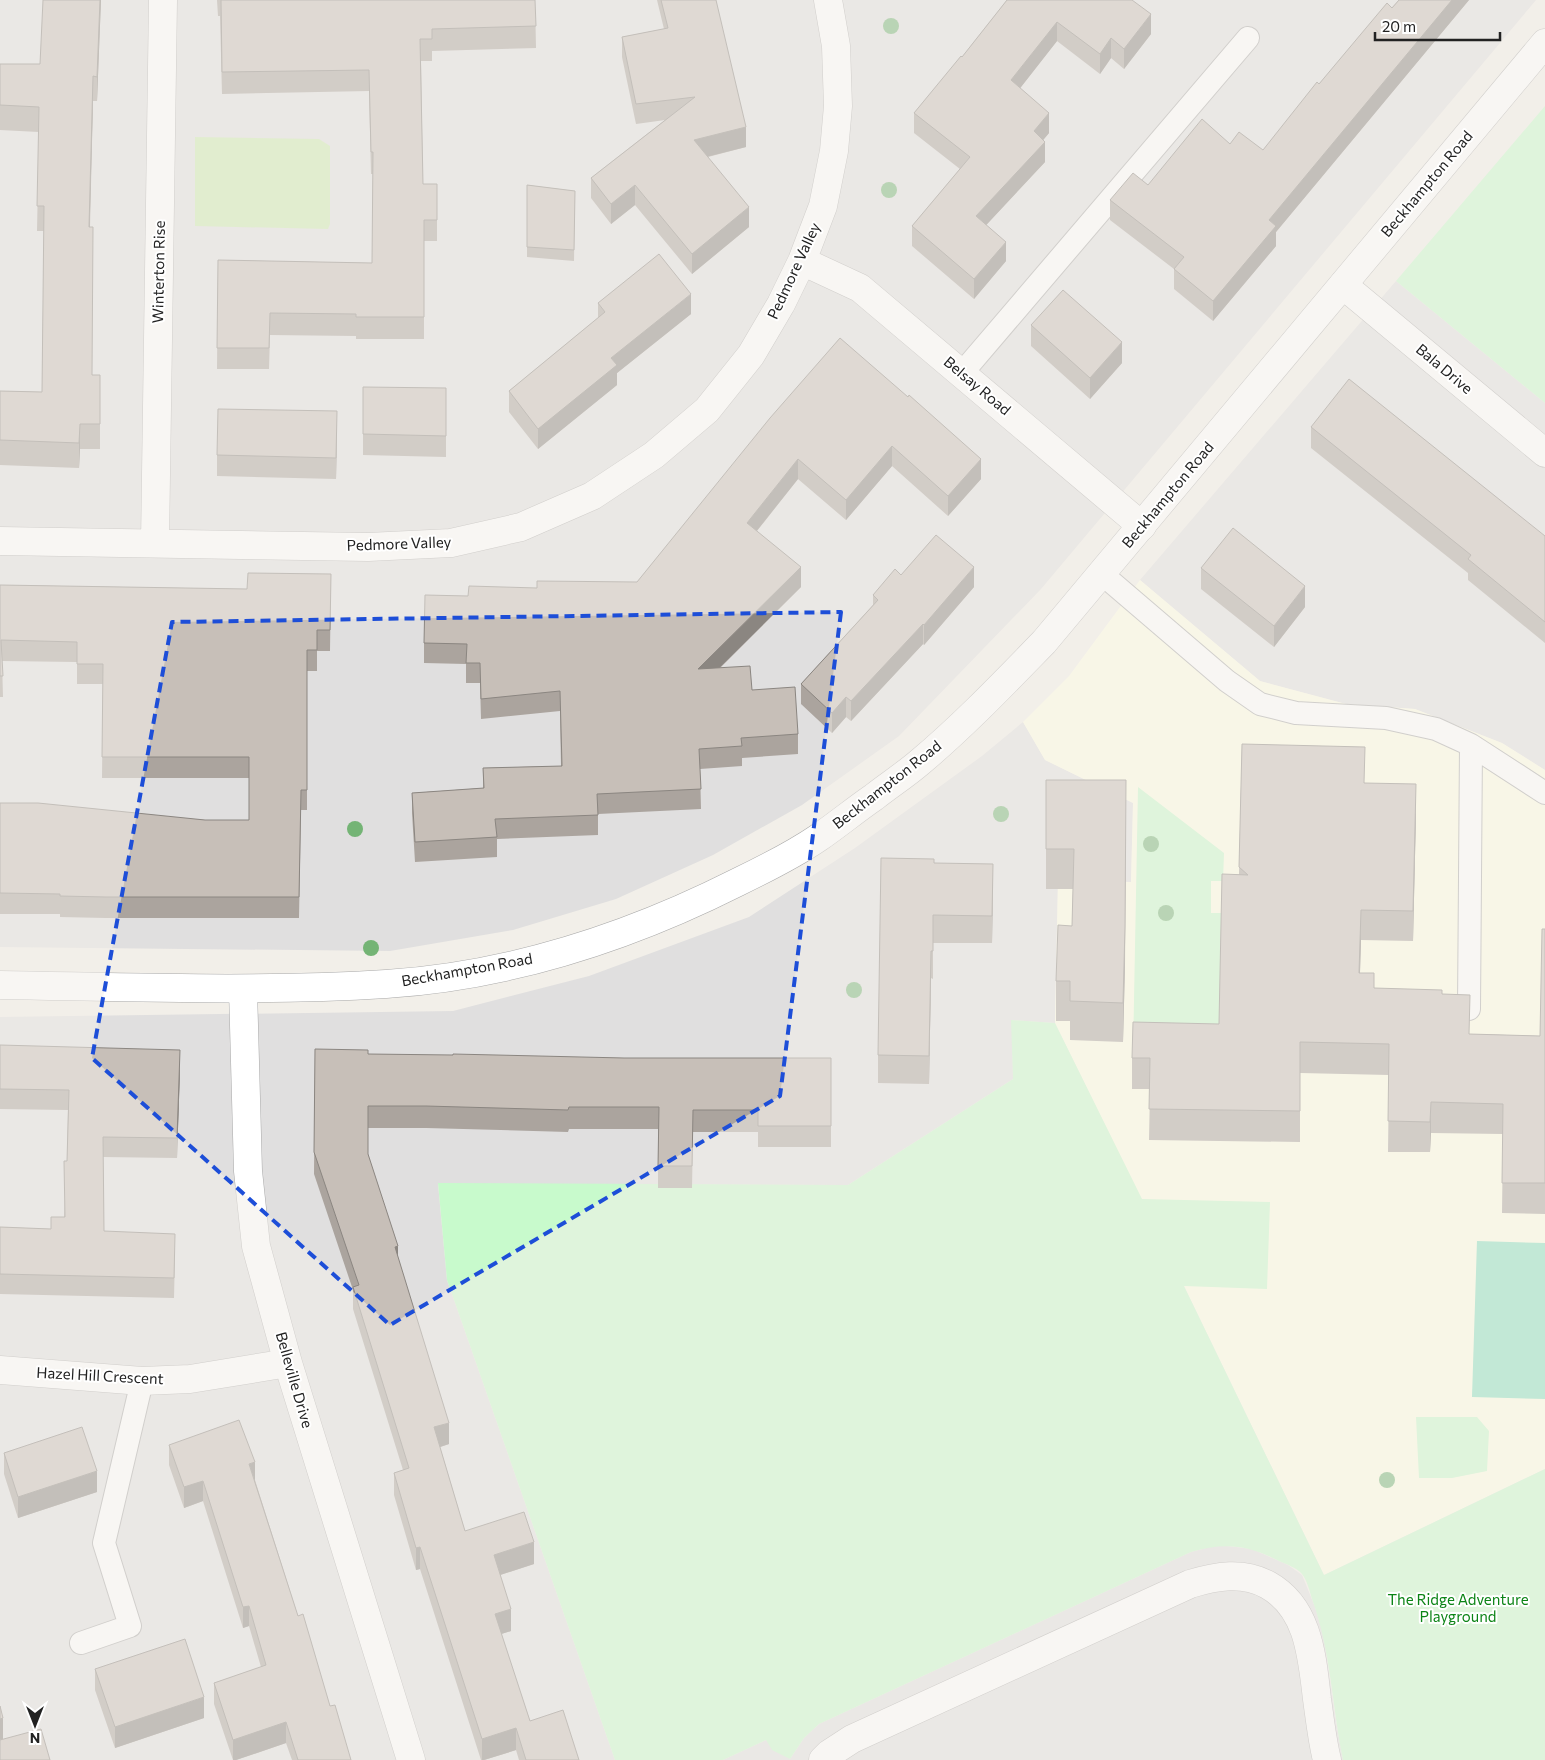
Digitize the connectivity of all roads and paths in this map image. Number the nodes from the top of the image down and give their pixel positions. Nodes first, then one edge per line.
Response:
1 (164, 0) edge
2 (828, 0) edge
3 (1248, 38) dead end
4 (1545, 43) edge
5 (802, 261) junction
6 (1343, 285) junction
7 (962, 374) junction
8 (1545, 453) edge
9 (1142, 526) junction
10 (0, 541) edge
11 (155, 543) junction
12 (1102, 574) junction
13 (1471, 745) junction
14 (1545, 793) edge
15 (0, 985) edge
16 (243, 989) junction
17 (1469, 1009) edge
18 (288, 1363) junction
19 (0, 1370) edge
20 (142, 1381) junction
21 (81, 1643) dead end
22 (411, 1760) edge
23 (823, 1760) edge
24 (1327, 1760) edge

1 - 11 street, Winterton Rise
2 - 5 street, Pedmore Valley
3 - 7 lane
4 - 6 street, Beckhampton Road
5 - 7 street, Belsay Road
5 - 11 street, Pedmore Valley
6 - 8 street, Bala Drive
6 - 9 street, Beckhampton Road
7 - 9 street, Belsay Road
9 - 12 street, Beckhampton Road
10 - 11 street, Pedmore Valley
12 - 13 lane
12 - 16 street, Beckhampton Road
13 - 14 lane
13 - 17 lane
15 - 16 street, Beckhampton Road
16 - 18 street, Belleville Drive
18 - 20 street, Hazel Hill Crescent
18 - 22 street, Belleville Drive
19 - 20 street, Hazel Hill Crescent
20 - 21 lane
23 - 24 street

